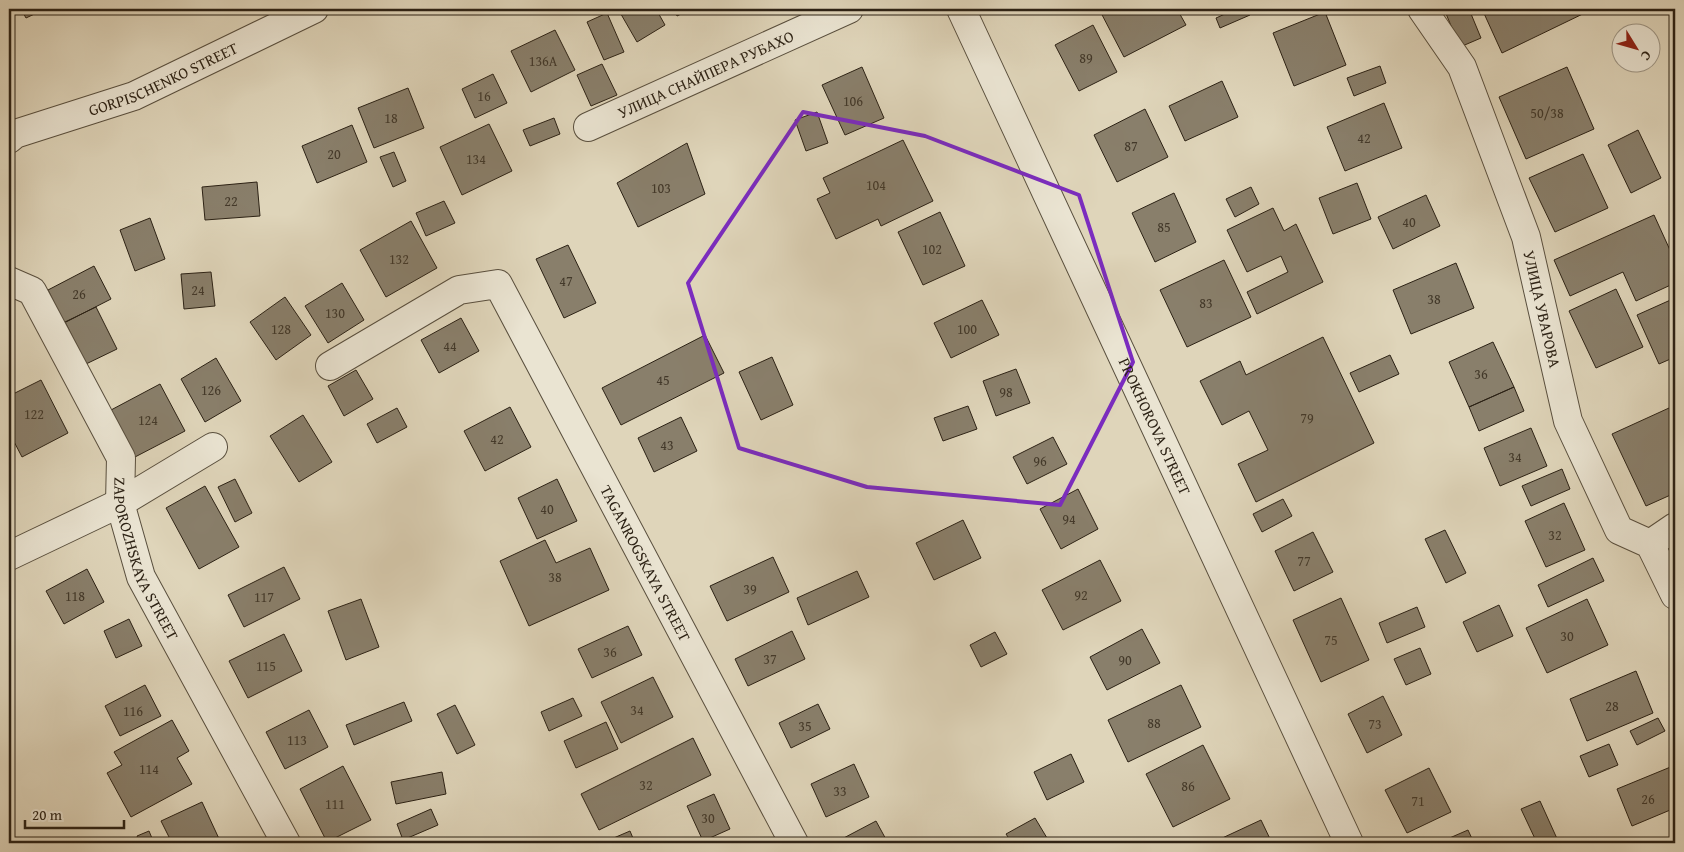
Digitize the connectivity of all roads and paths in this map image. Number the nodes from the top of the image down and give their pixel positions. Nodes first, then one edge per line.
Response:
1 (314, 9) edge
2 (849, 9) edge
3 (961, 9) edge
4 (1422, 9) edge
5 (588, 127) dead end
6 (9, 139) edge
7 (9, 281) edge
8 (330, 366) dead end
9 (213, 447) dead end
10 (120, 503) junction
11 (1675, 527) edge
12 (1650, 544) junction
13 (9, 556) edge
14 (1675, 594) edge
15 (286, 843) edge
16 (794, 843) edge
17 (1349, 843) edge

1 - 6 street, GORPISCHENKO STREET
2 - 5 street, УЛИЦА СНАЙПЕРА РУБАХО
3 - 17 street, PROKHOROVA STREET
4 - 12 street, УЛИЦА УВАРОВА
7 - 10 street, ZAPOROZHSKAYA STREET
8 - 16 street, TAGANROGSKAYA STREET
9 - 10 street
10 - 13 street
10 - 15 street, ZAPOROZHSKAYA STREET
11 - 12 street
12 - 14 street

